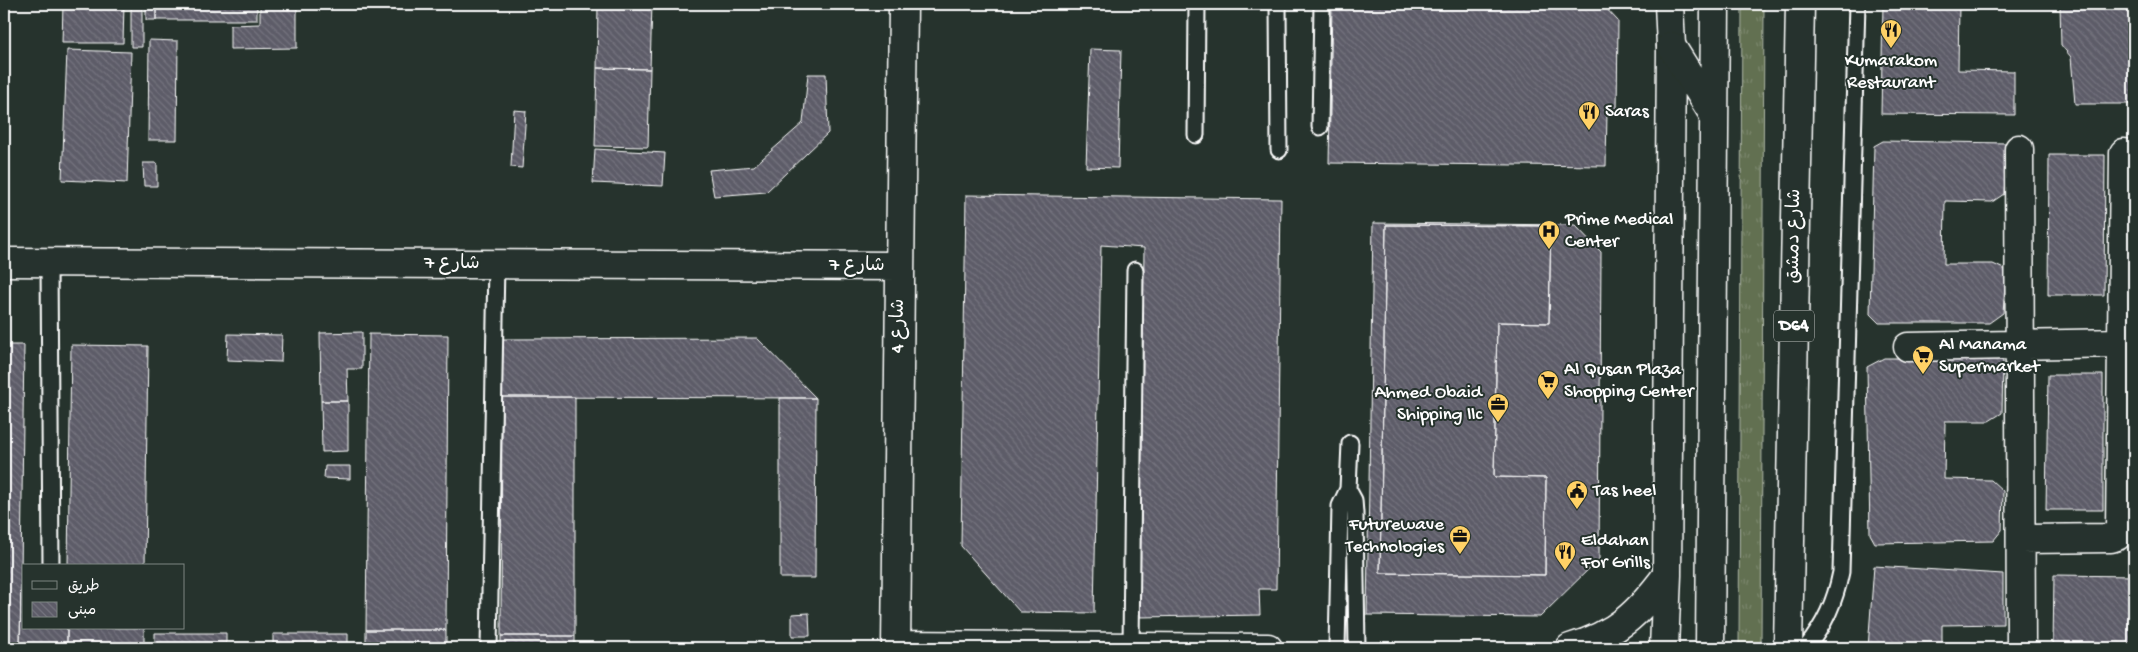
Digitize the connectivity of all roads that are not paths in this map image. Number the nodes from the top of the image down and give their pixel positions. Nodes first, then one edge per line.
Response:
1 (903, 4) edge
2 (1198, 4) edge
3 (1278, 4) edge
4 (1322, 4) edge
5 (1669, 4) edge
6 (1715, 4) edge
7 (1800, 4) edge
8 (1857, 4) edge
9 (1671, 46) junction
10 (1714, 115) junction
11 (1320, 127) dead end
12 (1196, 134) dead end
13 (2019, 149) dead end
14 (1279, 150) dead end
15 (2124, 153) dead end
16 (4, 262) edge
17 (49, 262) junction
18 (496, 264) junction
19 (900, 266) junction
20 (1135, 270) dead end
21 (2128, 299) edge
22 (2121, 343) junction
23 (2019, 345) junction
24 (1908, 347) dead end
25 (1350, 443) dead end
26 (2127, 455) edge
27 (1348, 489) junction
28 (2021, 539) junction
29 (51, 564) edge
30 (1667, 575) junction
31 (896, 647) edge
32 (1131, 647) edge
33 (489, 648) edge
34 (1268, 648) edge
35 (1337, 648) edge
36 (1357, 648) edge
37 (1570, 648) edge
38 (1664, 648) edge
39 (1710, 648) edge
40 (1788, 648) edge
41 (1806, 648) edge
42 (2021, 648) edge

1 - 19 street, شارع 4
2 - 12 lane
3 - 14 lane
4 - 11 lane
5 - 9 street
6 - 10 street
7 - 40 street, شارع دمشق / D64
8 - 41 lane
9 - 10 street
9 - 30 street
10 - 39 street
13 - 23 street
15 - 21 street
16 - 17 street, شارع 7
17 - 18 street, شارع 7
17 - 29 lane
18 - 19 street, شارع 7
18 - 33 lane
19 - 31 street, شارع 4
20 - 32 lane
21 - 22 street
22 - 23 street
22 - 26 street
23 - 24 street
23 - 28 street
25 - 27 lane
26 - 28 street
27 - 35 lane
27 - 36 lane
28 - 42 street
30 - 37 street
30 - 38 street
31 - 32 street
32 - 34 street

